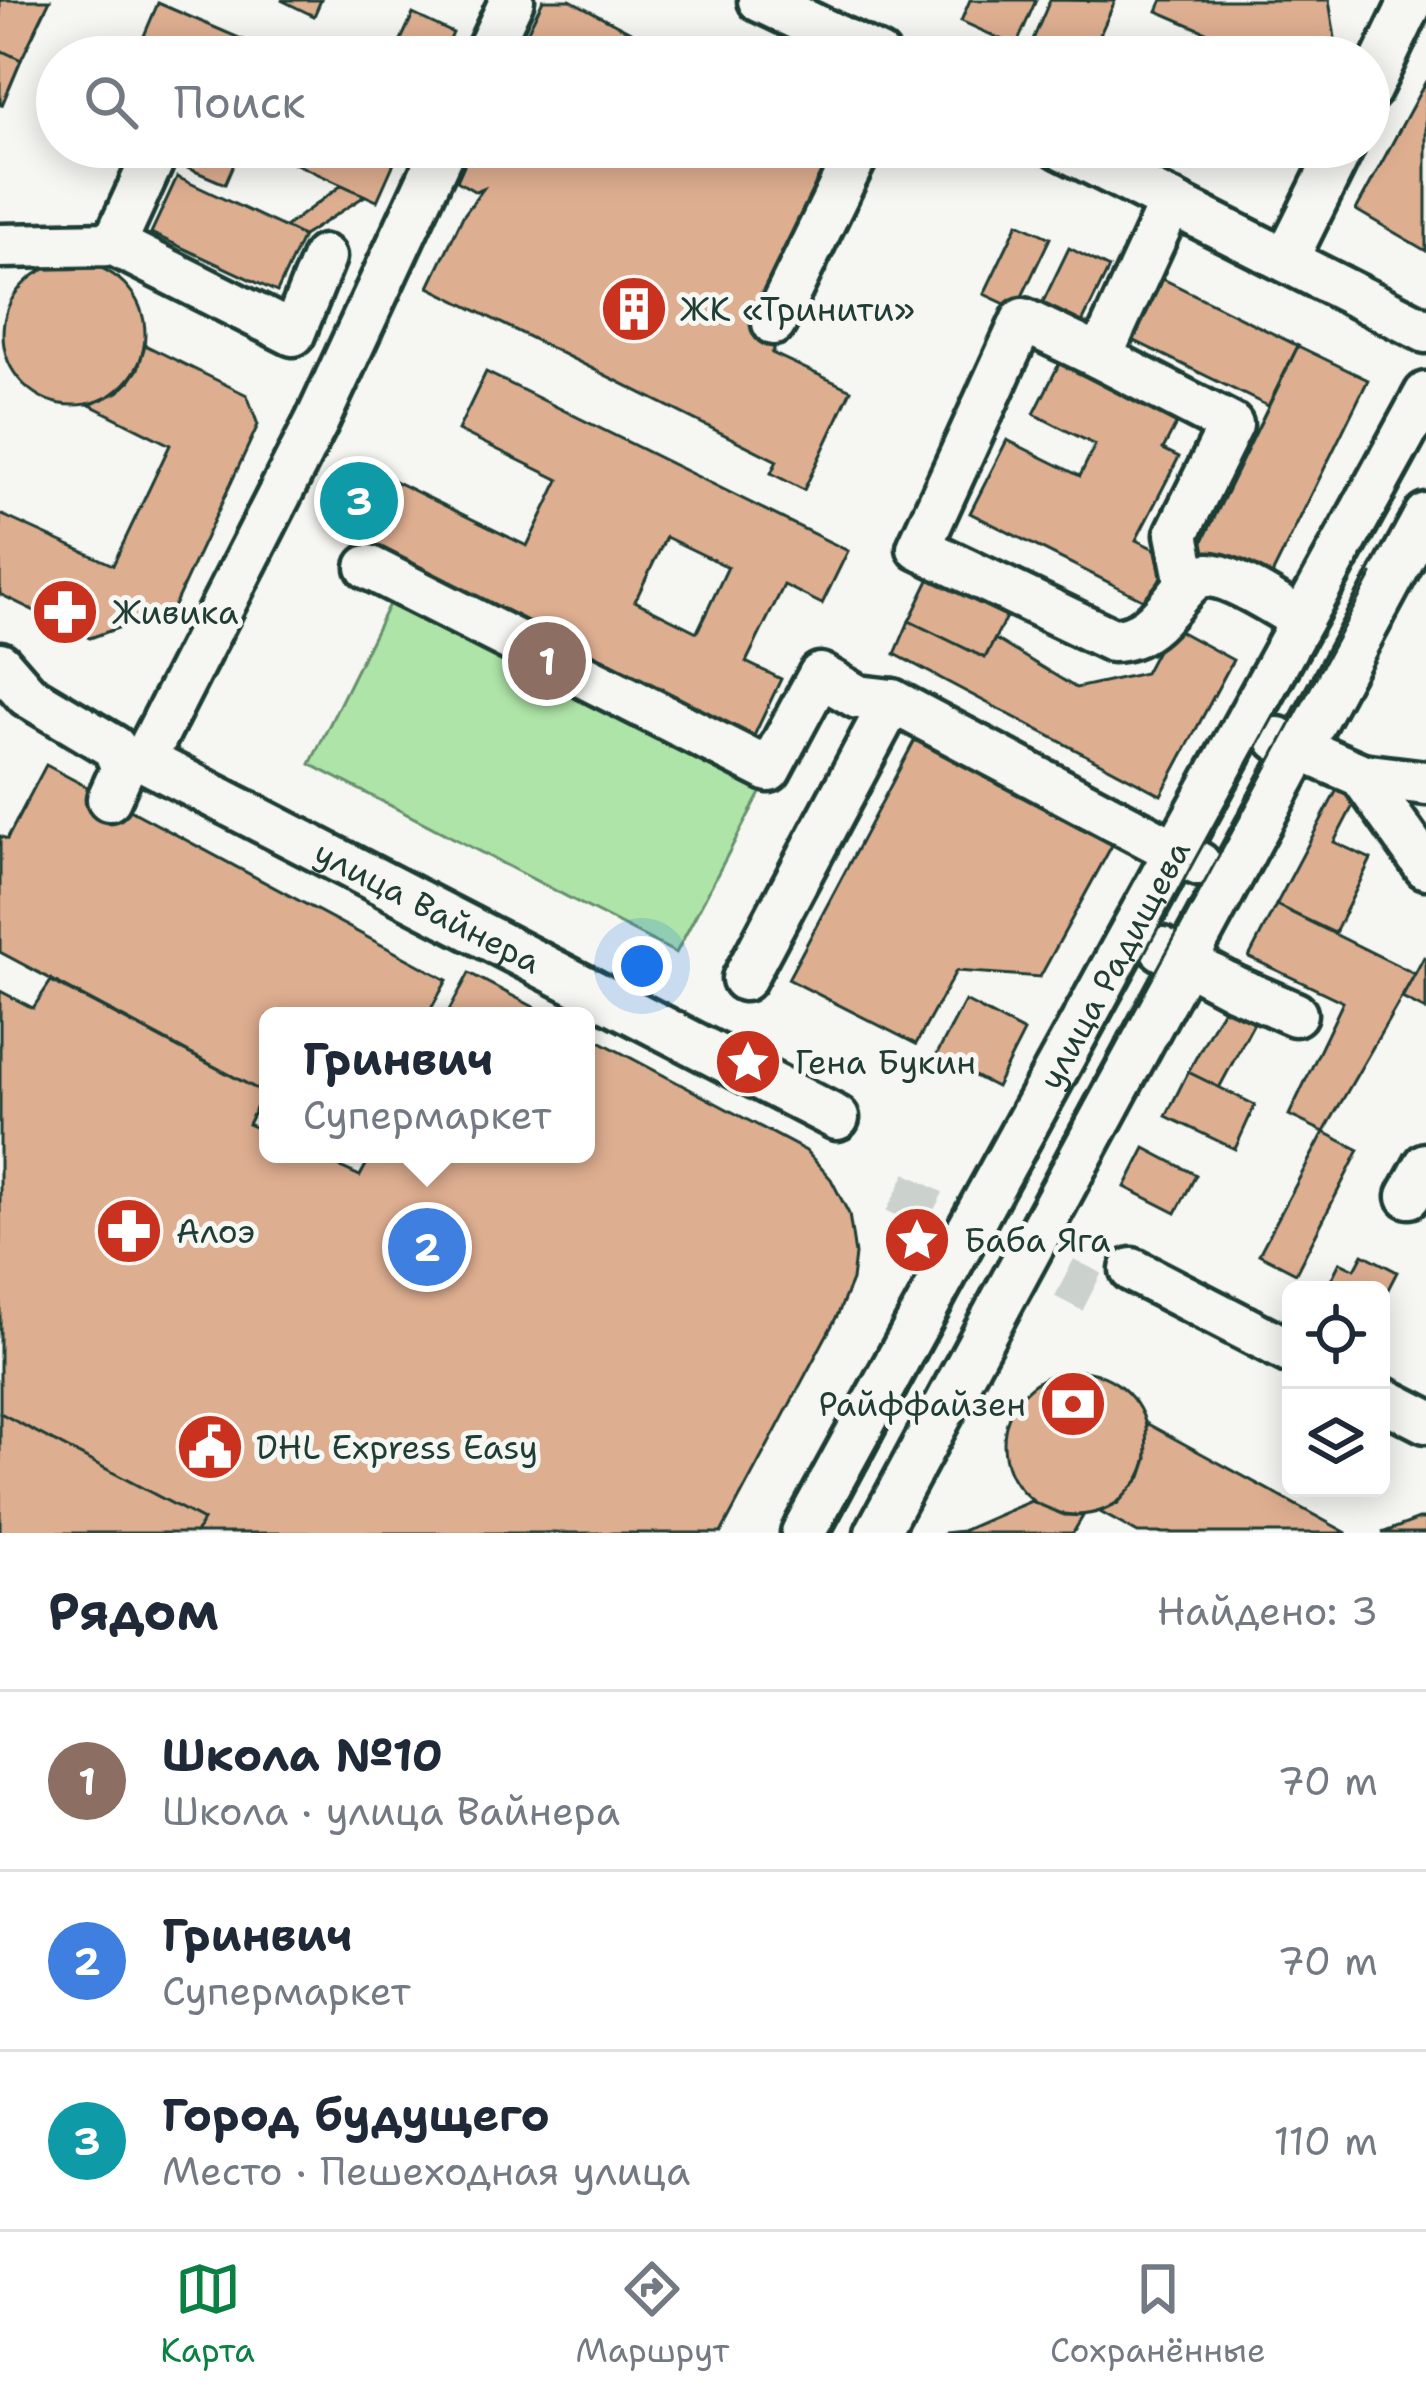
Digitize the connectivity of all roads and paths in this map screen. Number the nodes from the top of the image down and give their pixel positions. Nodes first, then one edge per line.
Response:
1 (512, 0) edge
2 (760, 0) edge
3 (1412, 0) edge
4 (495, 36) edge
5 (816, 36) edge
6 (1390, 46) edge
7 (149, 168) edge
8 (434, 168) edge
9 (850, 168) edge
10 (1102, 168) edge
11 (1332, 168) edge
12 (1171, 202) junction
13 (113, 244) junction
14 (0, 246) edge
15 (324, 257) dead end
16 (1286, 260) junction
17 (774, 323) dead end
18 (1426, 331) edge
19 (1100, 357) junction
20 (1426, 394) edge
21 (1426, 515) edge
22 (368, 567) dead end
23 (1187, 584) junction
24 (1301, 620) junction
25 (9, 689) edge
26 (892, 700) junction
27 (1247, 724) junction
28 (1300, 749) junction
29 (1360, 775) junction
30 (1426, 783) edge
31 (109, 799) dead end
32 (1177, 851) junction
33 (1426, 867) edge
34 (1229, 880) junction
35 (1132, 935) junction
36 (1186, 961) junction
37 (744, 979) dead end
38 (1295, 1013) dead end
39 (837, 1118) dead end
40 (1132, 1270) tunnel mouth
41 (1282, 1347) edge
42 (1390, 1403) edge
43 (1426, 1421) edge
44 (803, 1533) edge
45 (877, 1533) edge

1 - 4 street
2 - 5 street
3 - 6 street
7 - 13 street
8 - 39 street, улица Вайнера
9 - 17 street
10 - 12 street
11 - 16 street
12 - 16 street
12 - 19 street
13 - 14 street
13 - 15 street
16 - 18 street
19 - 23 street
19 - 23 street
20 - 24 street, улица Радищева
21 - 28 street, улица Радищева
22 - 26 street
23 - 24 street
24 - 27 street, улица Радищева
25 - 31 street
26 - 32 street
26 - 37 street
27 - 28 street
27 - 32 street, улица Радищева
28 - 29 street
28 - 34 street, улица Радищева
29 - 30 street
29 - 33 street
32 - 34 street
32 - 35 street, улица Радищева
34 - 36 street, улица Радищева
35 - 36 street
35 - 44 street, улица Радищева
36 - 38 street
36 - 45 street, улица Радищева
40 - 41 street
42 - 43 street

